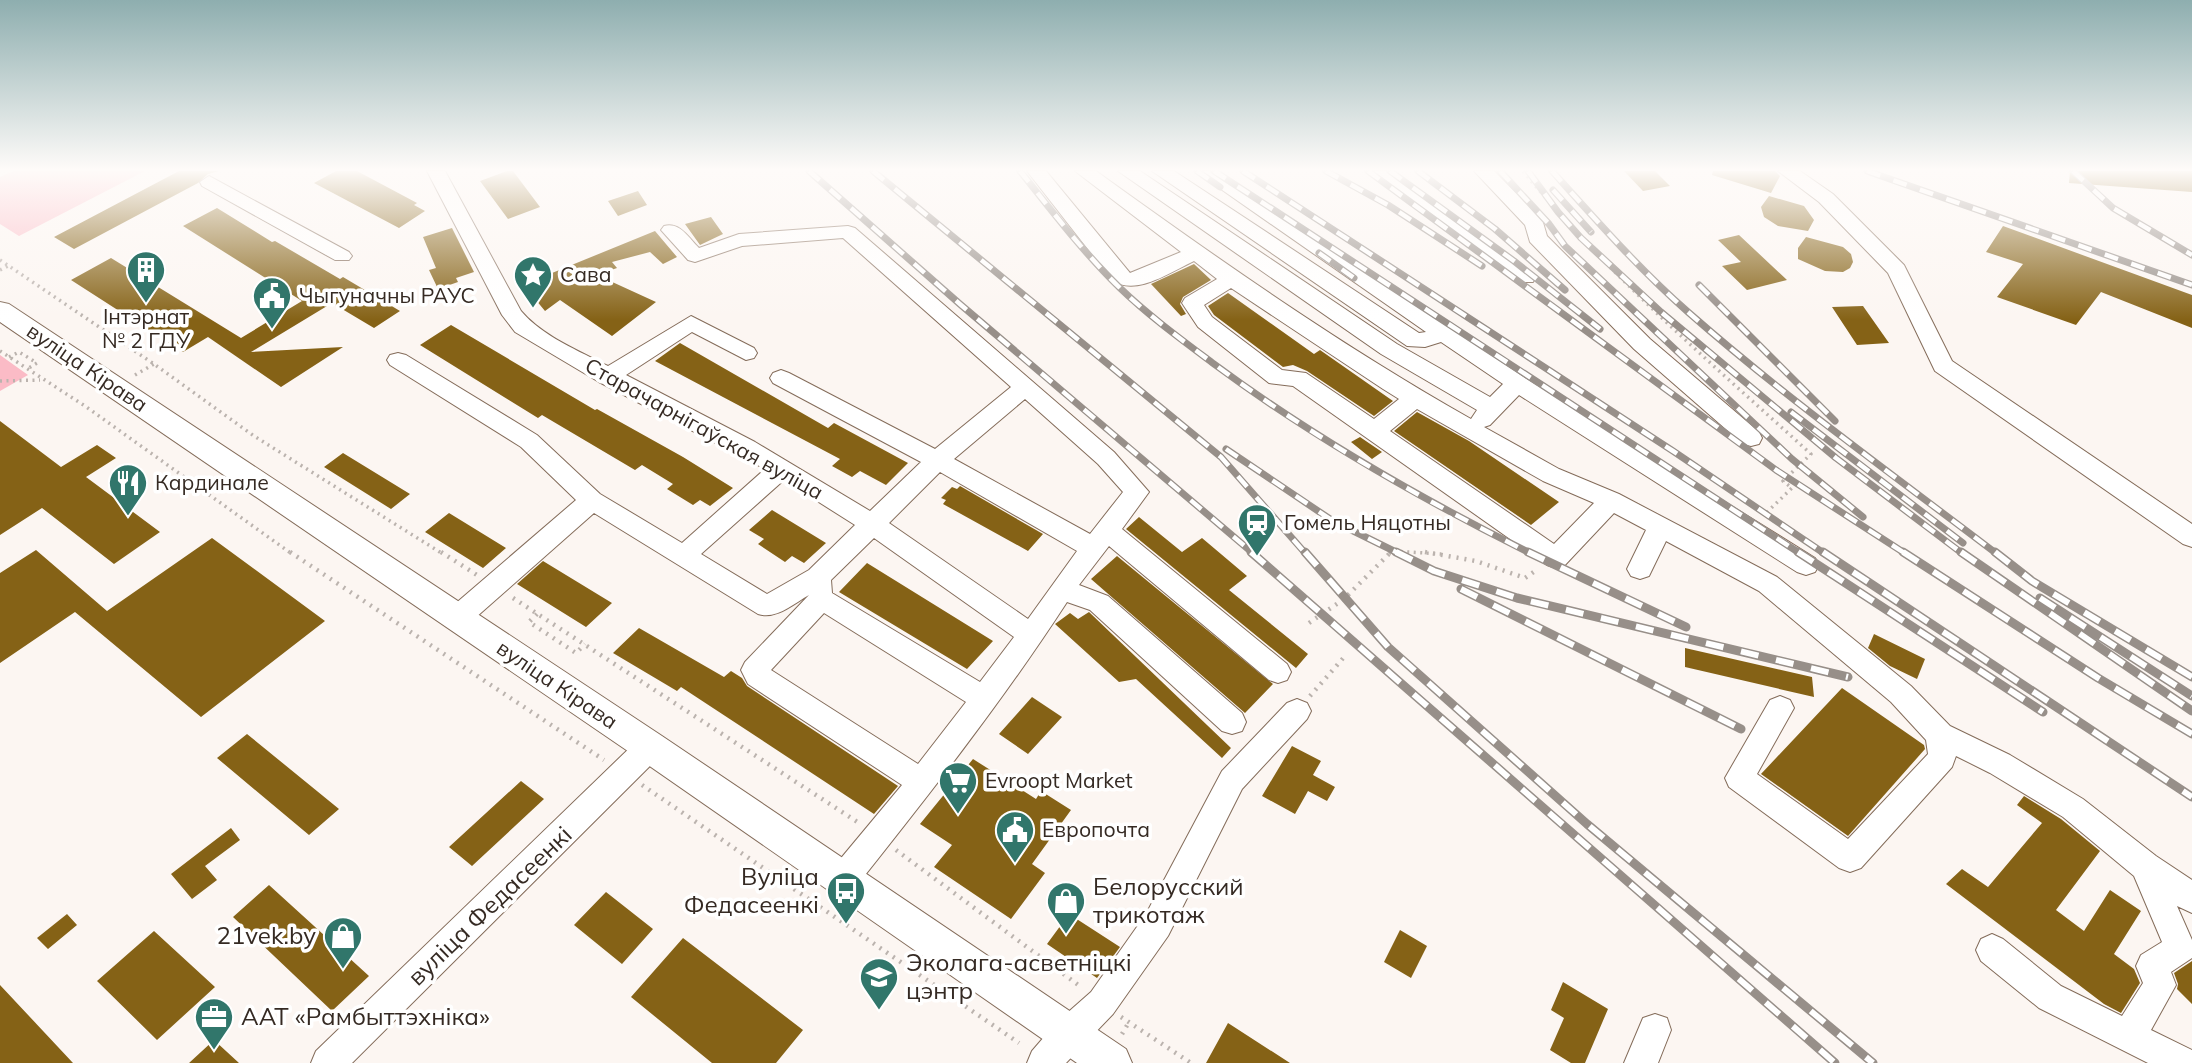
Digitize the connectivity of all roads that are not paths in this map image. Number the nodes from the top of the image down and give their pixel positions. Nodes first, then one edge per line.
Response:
1 (278, 221) edge
2 (462, 221) edge
3 (1076, 221) edge
4 (1151, 221) edge
5 (1200, 221) edge
6 (1235, 221) edge
7 (1278, 221) edge
8 (1445, 221) edge
9 (1533, 221) edge
10 (1848, 221) edge
11 (671, 230) dead end
12 (1195, 253) junction
13 (342, 256) dead end
14 (1526, 277) dead end
15 (1231, 279) junction
16 (0, 310) edge
17 (1443, 332) junction
18 (747, 353) dead end
19 (398, 360) dead end
20 (607, 377) junction
21 (781, 378) dead end
22 (1517, 383) junction
23 (1025, 387) junction
24 (1415, 398) junction
25 (1492, 409) junction
26 (1376, 430) junction
27 (1472, 430) junction
28 (1751, 438) dead end
29 (936, 461) junction
30 (782, 468) junction
31 (592, 500) junction
32 (1611, 500) junction
33 (871, 524) junction
34 (1660, 526) junction
35 (2192, 537) edge
36 (1100, 539) junction
37 (1767, 540) junction
38 (683, 556) junction
39 (1806, 565) dead end
40 (1640, 569) dead end
41 (1754, 575) junction
42 (820, 588) junction
43 (1061, 589) junction
44 (457, 618) junction
45 (1031, 635) junction
46 (1278, 673) dead end
47 (983, 698) junction
48 (1780, 708) dead end
49 (1297, 711) road end
50 (1232, 722) dead end
51 (1940, 735) junction
52 (650, 747) junction
53 (922, 782) junction
54 (2145, 866) junction
55 (843, 879) junction
56 (2192, 898) edge
57 (1992, 950) dead end
58 (1655, 1030) dead end
59 (2128, 1036) junction
60 (1057, 1048) edge
61 (1117, 1048) edge
62 (328, 1063) edge
63 (1641, 1063) edge
64 (2183, 1063) edge

1 - 13 street
2 - 20 street, Старачарнігаўская вуліца
3 - 12 street
4 - 12 street
5 - 25 street
6 - 17 street
7 - 17 street
8 - 14 street
9 - 28 street
10 - 35 street
11 - 23 street
12 - 15 street
15 - 24 street
15 - 26 street
16 - 44 main road, вуліца Кірава
17 - 22 street
18 - 20 street
19 - 31 street
20 - 30 street, Старачарнігаўская вуліца
21 - 29 street
22 - 25 street
22 - 37 street
23 - 29 street
23 - 36 street
24 - 26 street
24 - 27 street
25 - 27 street
26 - 32 street
27 - 32 street
29 - 33 street
29 - 36 street
30 - 33 street, Старачарнігаўская вуліца
30 - 38 street
31 - 38 street
31 - 44 street
32 - 34 street
33 - 42 street
33 - 45 street, Старачарнігаўская вуліца
34 - 40 street
34 - 41 street
36 - 43 street
36 - 46 street
37 - 39 street
37 - 41 street
38 - 42 street
41 - 51 street
42 - 47 street
42 - 53 street
43 - 45 street
43 - 50 street
44 - 52 main road, вуліца Кірава
45 - 47 street
47 - 53 street
48 - 51 street
49 - 60 street
51 - 54 street
52 - 55 main road, вуліца Кірава
52 - 62 street, вуліца Федасеенкі
53 - 55 street
54 - 56 street
54 - 59 street
55 - 60 main road, вуліца Кірава
57 - 59 street
58 - 63 street
59 - 64 street
60 - 61 main road, вуліца Кірава

